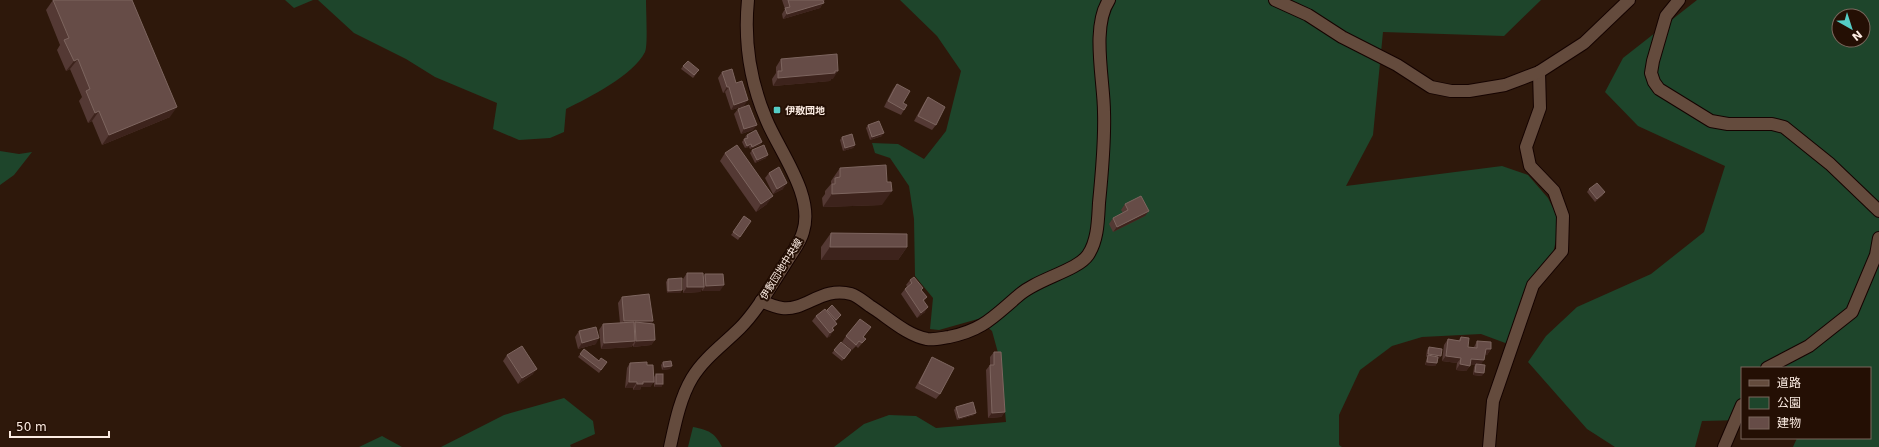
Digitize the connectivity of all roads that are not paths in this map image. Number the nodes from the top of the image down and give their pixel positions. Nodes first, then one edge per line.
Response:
1 (748, 0) edge
2 (1109, 0) edge
3 (1275, 0) edge
4 (1629, 0) edge
5 (1680, 0) edge
6 (1539, 72) junction
7 (1879, 211) edge
8 (1879, 238) edge
9 (761, 301) junction
10 (1769, 367) edge
11 (1741, 407) edge
12 (670, 447) edge
13 (1489, 447) edge
14 (1724, 447) edge

1 - 9 street, 伊敷団地中央線
2 - 9 street
3 - 6 street
4 - 6 street
5 - 7 street
6 - 13 street
8 - 10 street
9 - 12 street, 伊敷団地中央線
11 - 14 street

